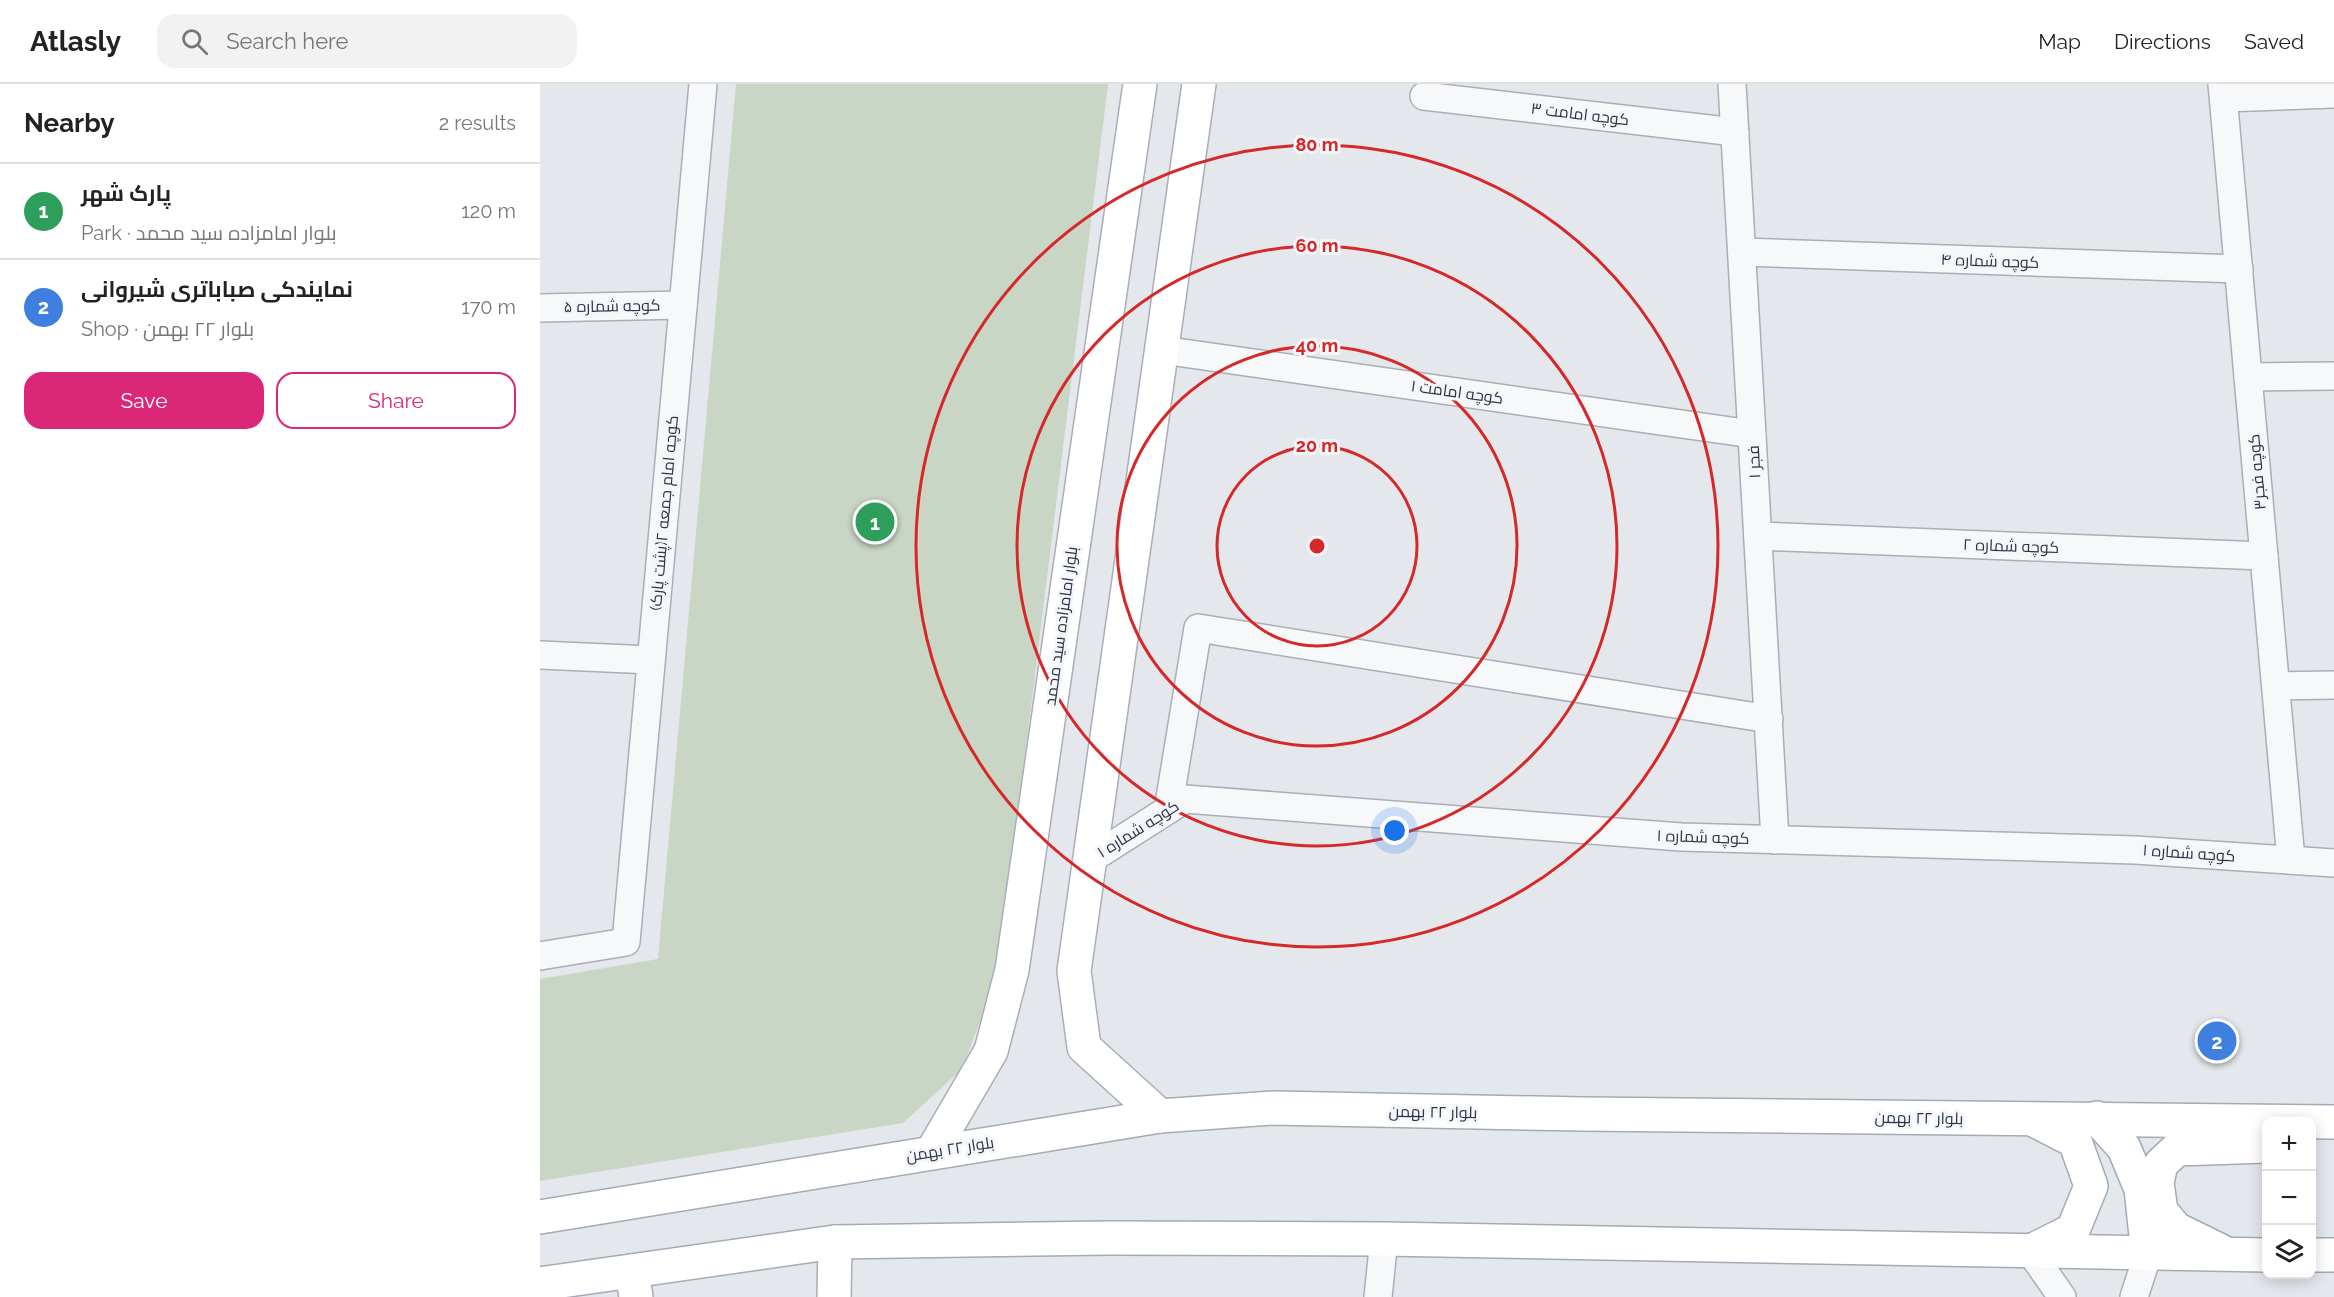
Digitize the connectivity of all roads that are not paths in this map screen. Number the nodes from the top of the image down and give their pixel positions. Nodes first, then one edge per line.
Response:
1 (703, 84) edge
2 (1140, 84) edge
3 (1199, 84) edge
4 (1732, 84) edge
5 (2223, 91) edge
6 (2334, 94) edge
7 (1424, 96) dead end
8 (1735, 132) junction
9 (1742, 252) junction
10 (2239, 269) junction
11 (683, 305) junction
12 (540, 308) edge
13 (1162, 350) junction
14 (2334, 376) edge
15 (2248, 377) junction
16 (1752, 434) junction
17 (1758, 536) junction
18 (2264, 556) junction
19 (540, 655) edge
20 (651, 660) junction
21 (2334, 685) edge
22 (2276, 686) junction
23 (1769, 719) junction
24 (1168, 810) junction
25 (1775, 840) junction
26 (1091, 859) junction
27 (2291, 860) junction
28 (2334, 863) edge
29 (540, 956) edge
30 (1160, 1116) junction
31 (2097, 1118) junction
32 (2033, 1119) junction
33 (2334, 1122) edge
34 (2334, 1143) edge
35 (2316, 1144) edge
36 (2262, 1146) edge
37 (932, 1152) junction
38 (540, 1217) edge
39 (1384, 1239) junction
40 (835, 1242) junction
41 (2030, 1251) junction
42 (2148, 1254) junction
43 (2227, 1254) junction
44 (2262, 1255) edge
45 (2316, 1255) edge
46 (2334, 1256) edge
47 (540, 1284) edge
48 (634, 1284) edge
49 (834, 1297) edge
50 (1378, 1297) edge
51 (2062, 1297) edge
52 (2134, 1297) edge

1 - 11 street, کوچه امام جمعه ۲(پشت پارک)
2 - 37 main road, بلوار امامزاده سید محمد
3 - 13 main road
4 - 8 street, فجر ۱
5 - 6 street
5 - 10 street, کوچه فجر۳
7 - 8 street, کوچه امامت ۳
8 - 9 street, فجر ۱
9 - 10 street, کوچه شماره ۴
9 - 16 street, فجر ۱
10 - 15 street, کوچه فجر۳
11 - 12 street, کوچه شماره ۵
11 - 20 street, کوچه امام جمعه ۲(پشت پارک)
13 - 16 street, کوچه امامت ۱
13 - 26 main road
14 - 15 street
15 - 18 street, کوچه فجر۳
16 - 17 street, فجر ۱
17 - 18 street, کوچه شماره ۲
17 - 23 street, فجر ۱
18 - 22 street, کوچه فجر۳
19 - 20 street
20 - 29 street, کوچه امام جمعه ۲(پشت پارک)
21 - 22 street
22 - 27 street, کوچه فجر۳
23 - 24 street
23 - 25 street, فجر ۱
24 - 25 street, کوچه شماره ۱
24 - 26 street, کوچه شماره ۱
25 - 27 street, کوچه شماره ۱
26 - 30 main road
27 - 28 street, کوچه شماره ۱
30 - 32 main road, بلوار ۲۲ بهمن
30 - 37 main road, بلوار ۲۲ بهمن
31 - 32 main road, بلوار ۲۲ بهمن
31 - 33 main road, بلوار ۲۲ بهمن
31 - 42 main road
32 - 41 main road
34 - 35 main road
36 - 43 main road
37 - 38 main road, بلوار ۲۲ بهمن
39 - 40 main road
39 - 41 main road
39 - 50 street
40 - 48 main road
40 - 49 main road
41 - 42 main road
41 - 51 street
42 - 43 main road
42 - 52 street
43 - 44 main road
45 - 46 main road
47 - 48 main road

